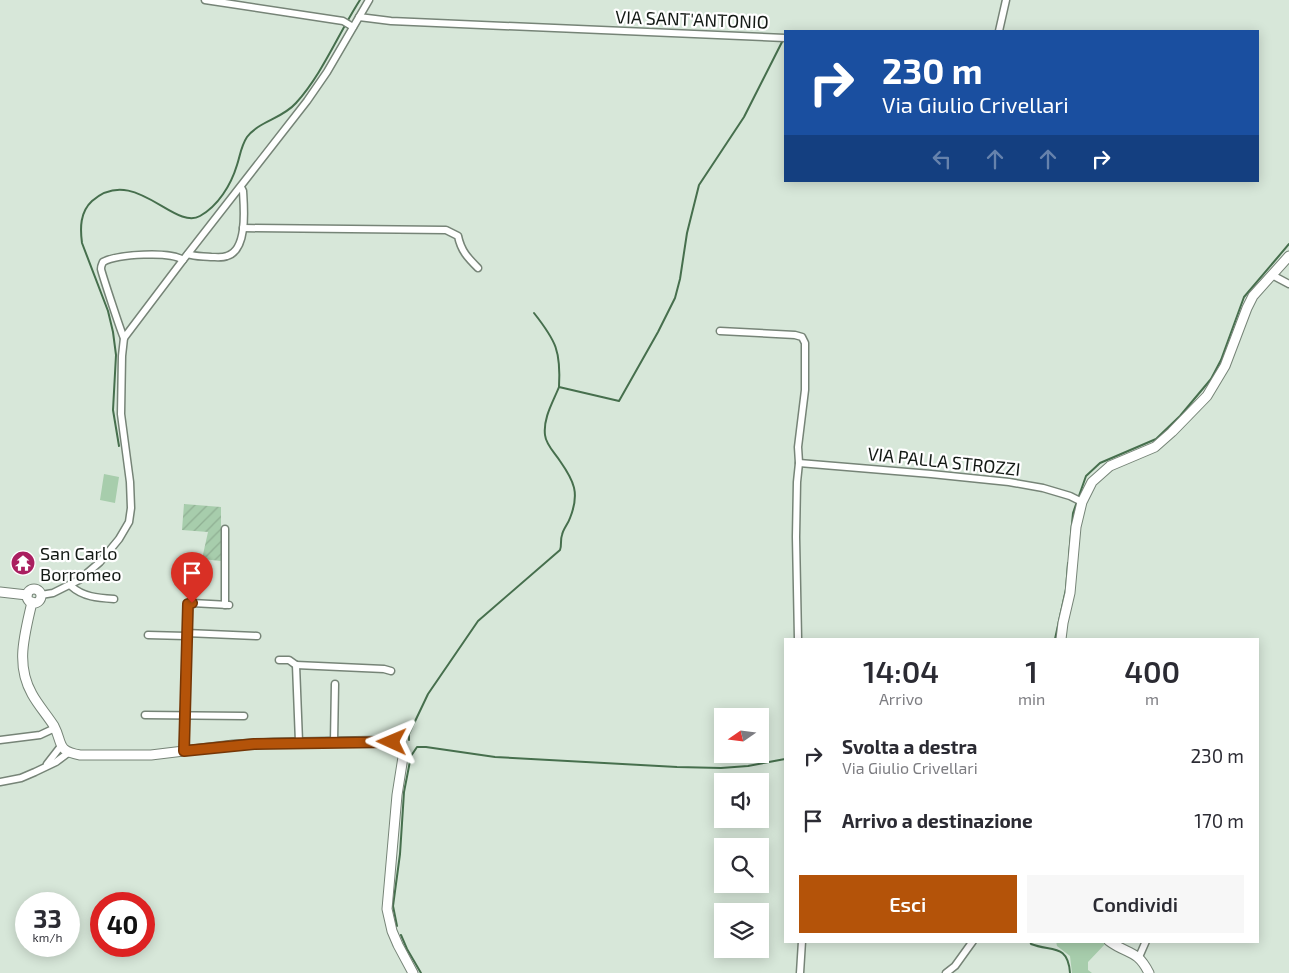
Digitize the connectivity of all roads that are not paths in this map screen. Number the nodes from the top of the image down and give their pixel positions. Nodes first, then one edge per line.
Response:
1 (205, 0) edge
2 (369, 0) edge
3 (1006, 0) edge
4 (359, 17) junction
5 (348, 24) junction
6 (999, 30) edge
7 (784, 38) edge
8 (241, 187) junction
9 (243, 228) junction
10 (188, 254) junction
11 (1289, 256) edge
12 (183, 260) junction
13 (478, 268) dead end
14 (1272, 275) junction
15 (1289, 284) edge
16 (720, 330) dead end
17 (124, 338) junction
18 (800, 463) junction
19 (1077, 500) junction
20 (225, 529) dead end
21 (71, 586) junction
22 (0, 592) edge
23 (41, 595) joint
24 (29, 599) junction
25 (114, 599) dead end
26 (186, 634) junction
27 (148, 635) dead end
28 (257, 636) dead end
29 (798, 638) edge
30 (1061, 638) edge
31 (279, 660) dead end
32 (296, 665) junction
33 (391, 671) dead end
34 (335, 684) dead end
35 (144, 715) dead end
36 (184, 715) junction
37 (244, 716) dead end
38 (55, 728) junction
39 (0, 740) edge
40 (299, 742) junction
41 (334, 742) junction
42 (61, 746) junction
43 (184, 751) junction
44 (68, 753) junction
45 (46, 765) junction
46 (0, 782) edge
47 (802, 943) edge
48 (972, 943) edge
49 (1111, 943) edge
50 (1145, 943) edge
51 (1139, 956) junction
52 (413, 973) edge
53 (800, 973) edge
54 (946, 973) edge
55 (1149, 973) edge

1 - 5 street
2 - 4 street
3 - 6 street
4 - 5 street
4 - 7 street, VIA SANT'ANTONIO
5 - 8 street
8 - 9 street
8 - 10 street
9 - 10 street
9 - 13 street
10 - 12 street
11 - 14 street
12 - 17 street
12 - 17 street
14 - 15 street
14 - 19 street
16 - 18 street
17 - 21 street
18 - 19 street, VIA PALLA STROZZI
18 - 29 street
19 - 30 street
20 - 26 street
21 - 23 street
21 - 25 street
22 - 24 street
23 - 24 street
24 - 38 street
26 - 27 street
26 - 28 street
26 - 36 street
31 - 32 street
32 - 33 street
32 - 40 street
34 - 41 street
35 - 36 street
36 - 37 street
36 - 43 street
38 - 39 street
38 - 42 street
40 - 41 street
40 - 43 street
41 - 52 street
42 - 44 street
42 - 45 street
43 - 44 street
44 - 45 street
45 - 46 street
47 - 53 street
48 - 54 street
49 - 51 street
50 - 51 street
51 - 55 street

